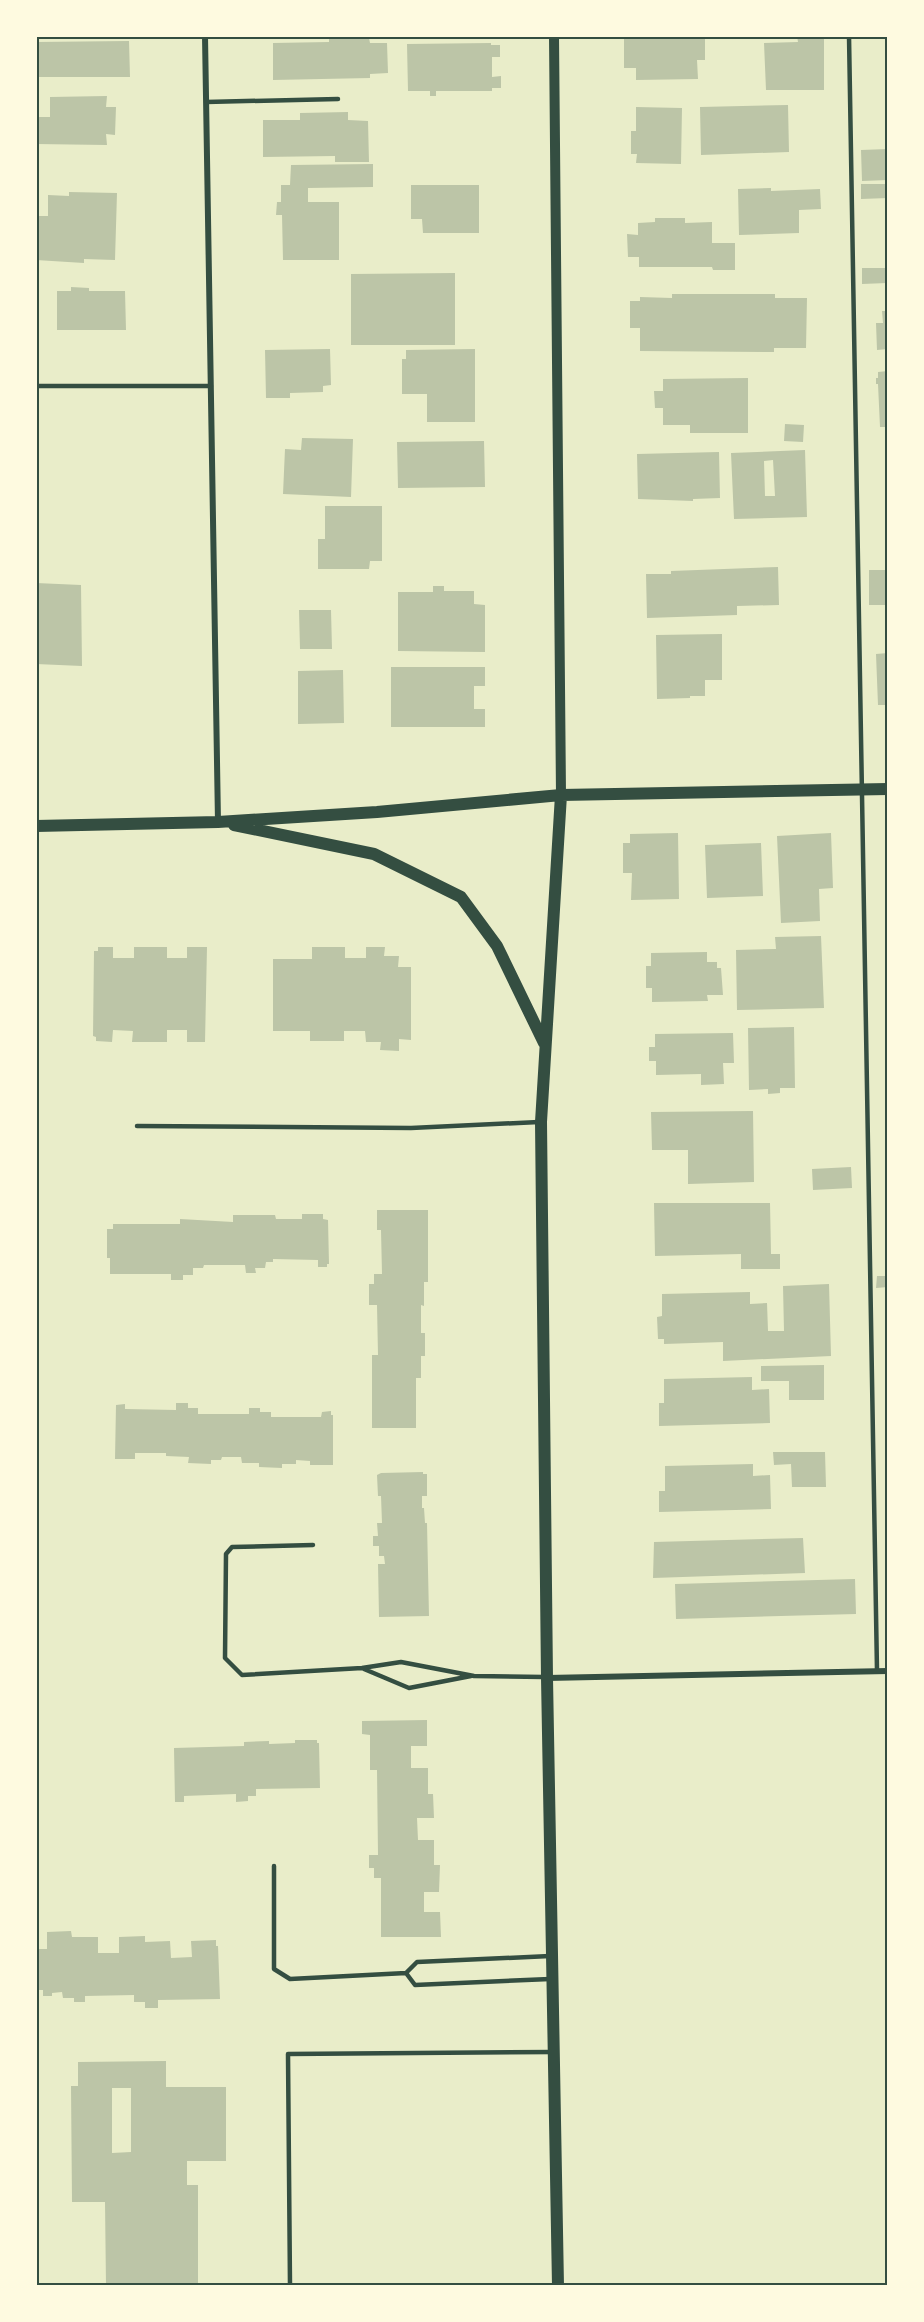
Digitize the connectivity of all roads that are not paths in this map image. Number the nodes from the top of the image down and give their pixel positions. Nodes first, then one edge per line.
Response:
1 (205, 36) edge
2 (554, 36) edge
3 (849, 36) edge
4 (338, 99) dead end
5 (206, 102) junction
6 (36, 386) edge
7 (211, 386) junction
8 (888, 789) edge
9 (862, 790) junction
10 (561, 795) junction
11 (218, 822) junction
12 (36, 826) edge
13 (544, 1044) junction
14 (541, 1122) junction
15 (137, 1126) dead end
16 (313, 1545) dead end
17 (362, 1668) junction
18 (877, 1671) junction
19 (888, 1671) edge
20 (474, 1676) junction
21 (547, 1678) junction
22 (274, 1866) dead end
23 (552, 1956) junction
24 (406, 1973) junction
25 (552, 1979) junction
26 (554, 2052) junction
27 (291, 2286) edge
28 (558, 2286) edge

1 - 5 street
2 - 10 street
3 - 9 lane
4 - 5 lane
5 - 7 street
6 - 7 lane
7 - 11 street
8 - 9 main road
9 - 10 main road
9 - 18 lane
10 - 11 main road
10 - 13 main road
11 - 12 main road
11 - 13 main road
13 - 14 main road
14 - 15 lane
14 - 21 main road
16 - 17 lane
17 - 20 lane
17 - 20 lane
18 - 19 street
18 - 21 street
20 - 21 lane
21 - 23 main road
22 - 24 lane
23 - 24 lane
23 - 25 main road
24 - 25 lane
25 - 26 main road
26 - 27 lane
26 - 28 main road

